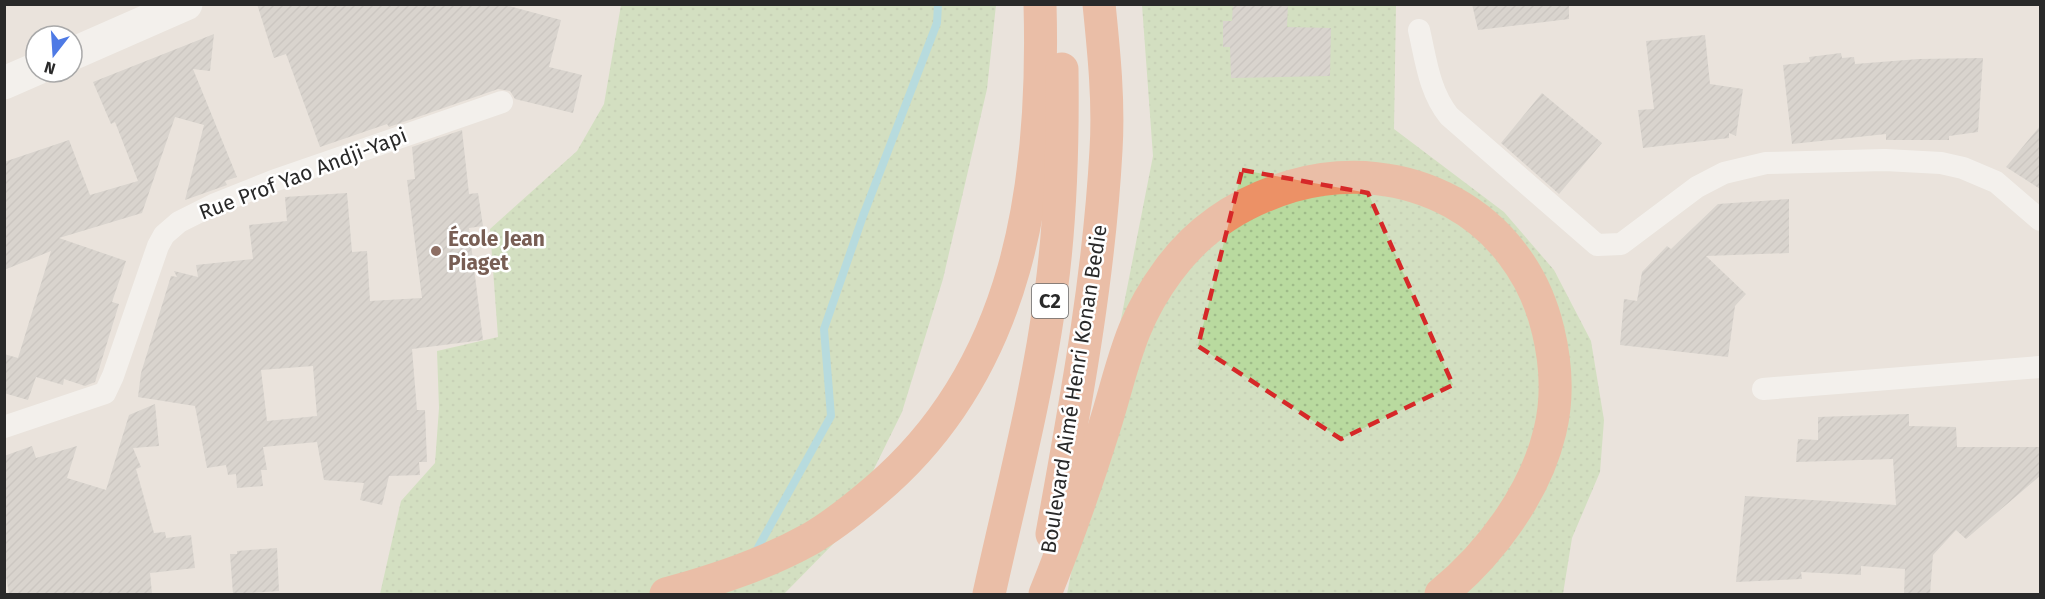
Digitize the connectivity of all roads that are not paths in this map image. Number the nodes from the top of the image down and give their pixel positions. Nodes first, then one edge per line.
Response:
1 (186, 4) edge
2 (1040, 4) edge
3 (1060, 4) edge
4 (1099, 4) edge
5 (1419, 30) dead end
6 (84, 49) edge
7 (24, 74) edge
8 (4, 83) edge
9 (502, 102) dead end
10 (2040, 220) edge
11 (2040, 367) edge
12 (1763, 389) dead end
13 (4, 427) edge
14 (666, 594) edge
15 (989, 594) edge
16 (1043, 594) edge
17 (1441, 594) edge

1 - 6 street
2 - 14 highway
3 - 15 highway, Boulevard Aimé Henri Konan Bedie / C2
4 - 16 highway, Boulevard Aimé Henri Konan Bedie
5 - 10 street
7 - 8 street
9 - 13 street, Rue Prof Yao Andji-Yapi
11 - 12 street
16 - 17 highway

